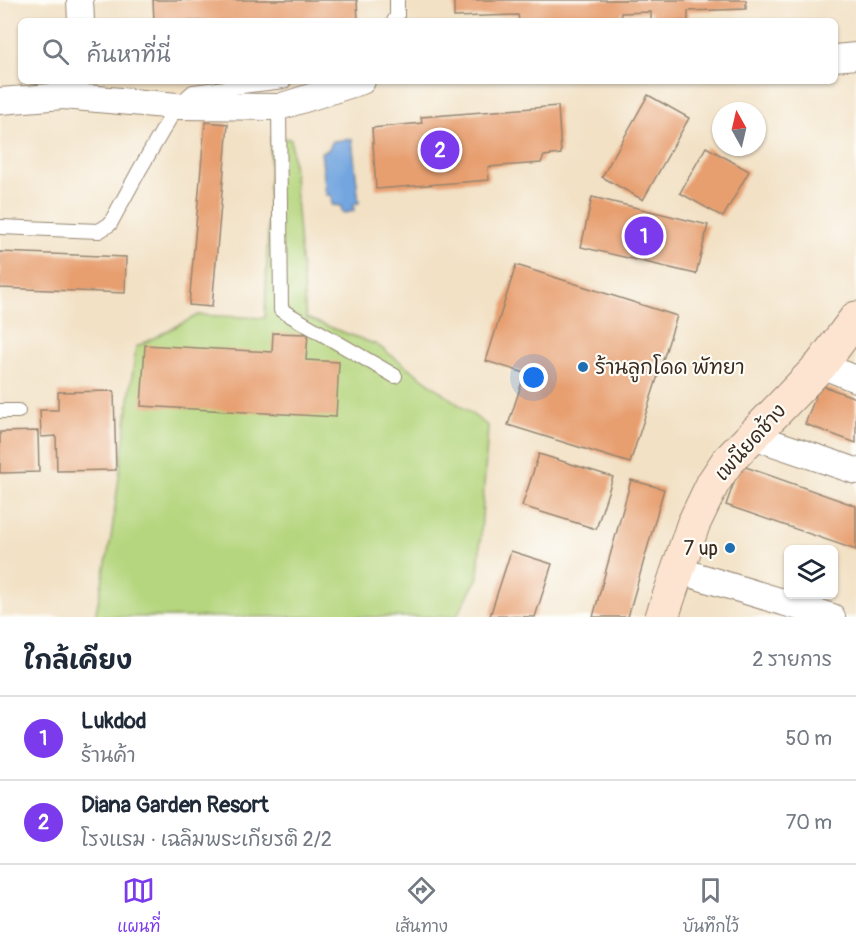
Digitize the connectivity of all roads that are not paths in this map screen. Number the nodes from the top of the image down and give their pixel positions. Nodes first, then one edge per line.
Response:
1 (80, 0) edge
2 (397, 0) edge
3 (81, 18) edge
4 (396, 18) edge
5 (856, 56) edge
6 (838, 58) edge
7 (259, 84) edge
8 (352, 84) edge
9 (0, 101) edge
10 (177, 106) junction
11 (279, 107) junction
12 (0, 227) edge
13 (856, 318) edge
14 (821, 364) junction
15 (395, 376) dead end
16 (856, 379) edge
17 (0, 411) edge
18 (18, 411) dead end
19 (753, 436) junction
20 (856, 471) edge
21 (677, 570) junction
22 (827, 616) edge
23 (662, 617) edge

1 - 3 street
2 - 4 lane
5 - 6 street
7 - 10 lane
8 - 11 street
9 - 10 street
10 - 11 street
10 - 12 lane
11 - 15 lane
13 - 14 street, เพนียดช้าง
14 - 16 street
14 - 19 street, เพนียดช้าง
17 - 18 lane
19 - 20 street
19 - 21 street, เพนียดช้าง
21 - 22 street
21 - 23 street, เพนียดช้าง

